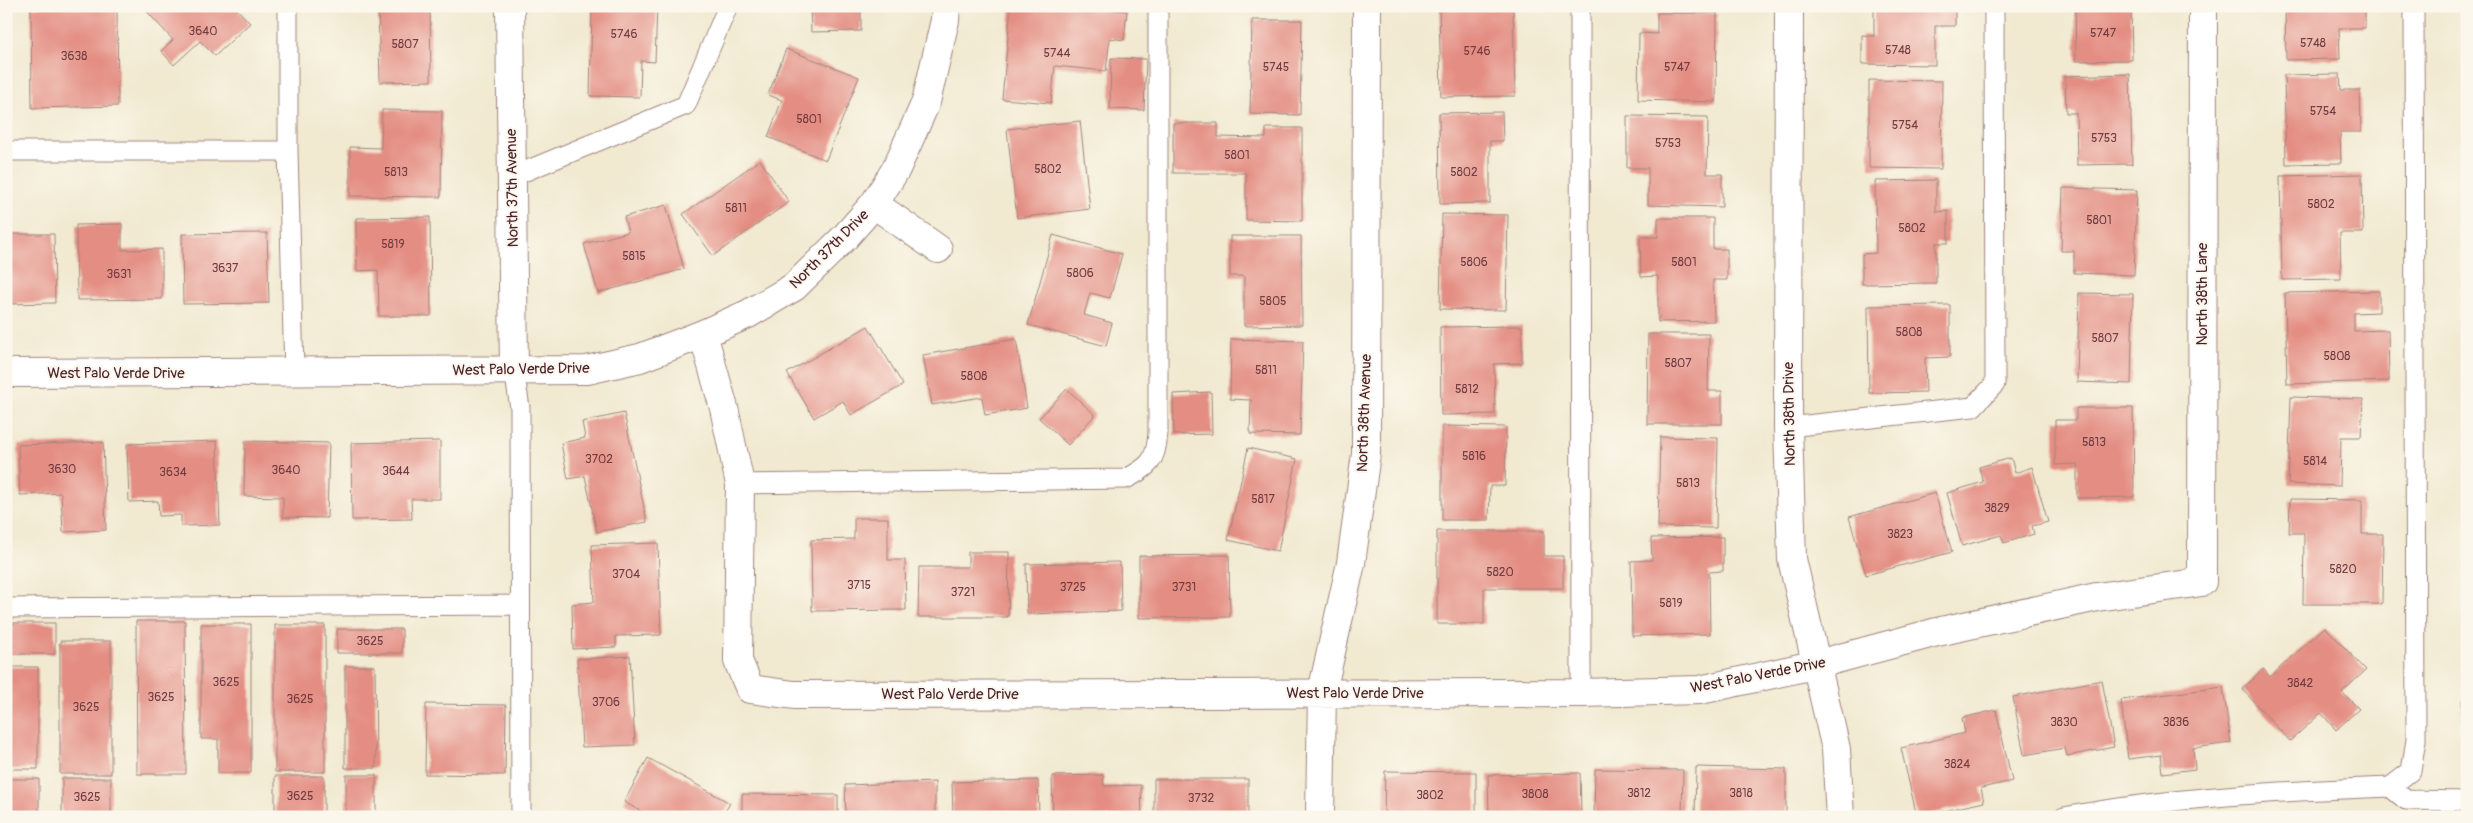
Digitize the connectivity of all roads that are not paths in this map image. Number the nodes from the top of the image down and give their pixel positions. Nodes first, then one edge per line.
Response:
1 (288, 6) edge
2 (510, 6) edge
3 (728, 6) edge
4 (946, 6) edge
5 (1158, 6) edge
6 (1367, 6) edge
7 (1580, 6) edge
8 (1789, 6) edge
9 (1994, 6) edge
10 (2203, 6) edge
11 (2414, 6) edge
12 (6, 151) edge
13 (288, 151) junction
14 (511, 176) junction
15 (874, 204) junction
16 (938, 248) dead end
17 (703, 334) junction
18 (514, 370) junction
19 (294, 372) junction
20 (6, 373) edge
21 (1788, 427) junction
22 (740, 484) junction
23 (2202, 582) joint
24 (519, 605) junction
25 (6, 608) edge
26 (1818, 664) junction
27 (1322, 692) junction
28 (1581, 693) junction
29 (2390, 786) junction
30 (2467, 800) edge
31 (521, 817) edge
32 (1320, 817) edge
33 (1840, 817) edge
34 (2064, 817) edge

1 - 13 lane
2 - 14 street, North 37th Avenue
3 - 14 lane
4 - 15 street, North 37th Drive
5 - 22 lane
6 - 27 street, North 38th Avenue
7 - 28 lane
8 - 21 street, North 38th Drive
9 - 21 lane
10 - 23 street, North 38th Lane
11 - 29 lane
12 - 13 lane
13 - 19 lane
14 - 18 street, North 37th Avenue
15 - 16 street, North 37th Drive
15 - 17 street, North 37th Drive
17 - 18 street, West Palo Verde Drive
17 - 22 street, West Palo Verde Drive
18 - 19 street, West Palo Verde Drive
18 - 24 lane
19 - 20 street, West Palo Verde Drive
21 - 26 street, North 38th Drive
22 - 27 street, West Palo Verde Drive
23 - 26 street, West Palo Verde Drive
24 - 25 lane
24 - 31 lane
26 - 28 street, West Palo Verde Drive
26 - 33 street, North 38th Drive
27 - 28 street, West Palo Verde Drive
27 - 32 street, North 38th Avenue
29 - 30 lane
29 - 34 lane

